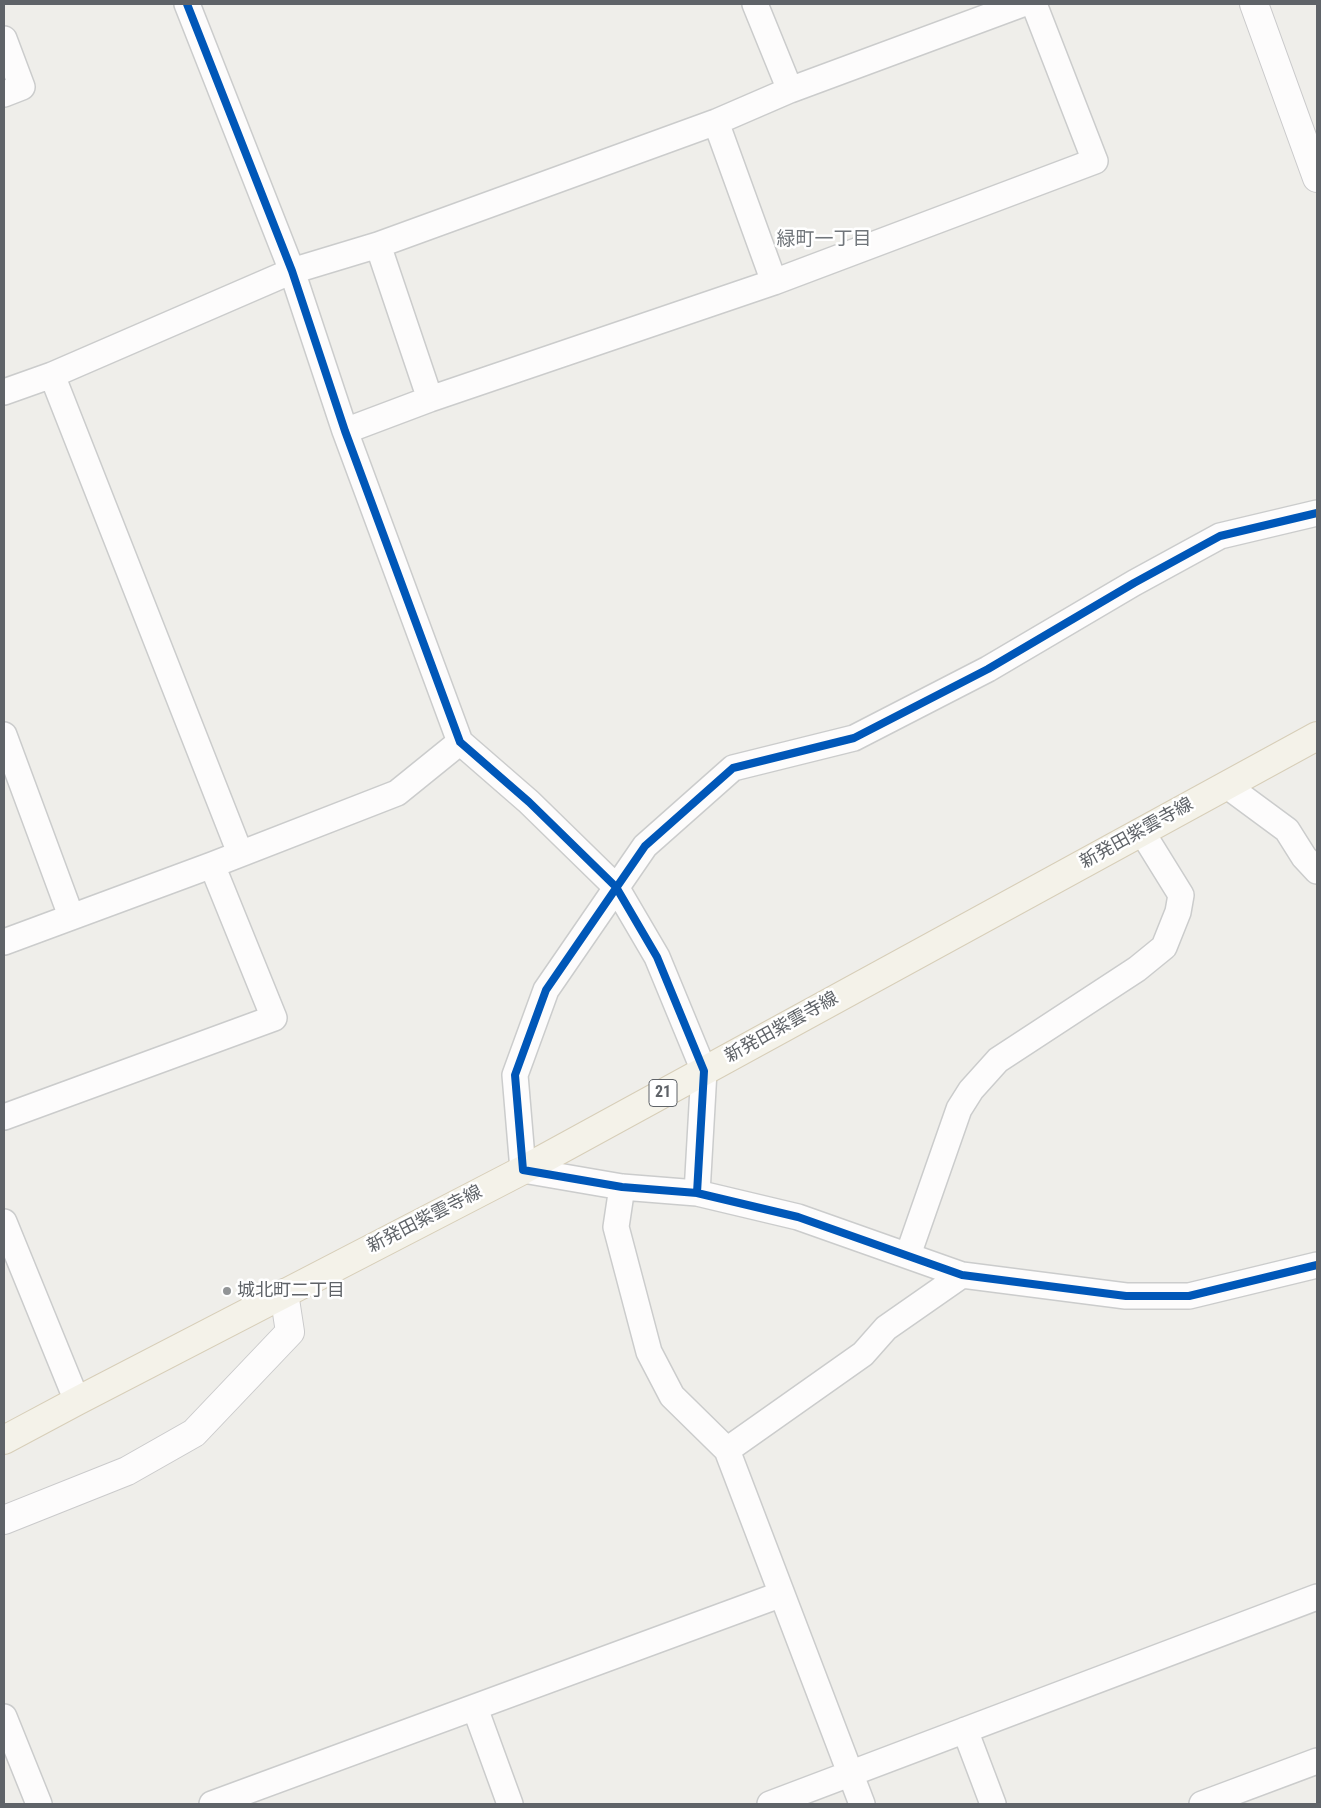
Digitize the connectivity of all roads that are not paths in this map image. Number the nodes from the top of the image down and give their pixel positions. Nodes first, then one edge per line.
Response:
1 (187, 4) edge
2 (755, 4) edge
3 (1022, 4) edge
4 (1034, 4) edge
5 (1254, 4) edge
6 (4, 39) edge
7 (790, 90) junction
8 (4, 94) edge
9 (716, 122) junction
10 (1317, 178) edge
11 (378, 245) junction
12 (292, 271) junction
13 (774, 282) junction
14 (52, 376) junction
15 (4, 392) edge
16 (430, 399) junction
17 (345, 431) junction
18 (1317, 512) edge
19 (1317, 736) edge
20 (460, 742) junction
21 (6, 748) edge
22 (1226, 785) junction
23 (1142, 832) junction
24 (240, 854) junction
25 (212, 865) junction
26 (1317, 871) edge
27 (616, 887) junction
28 (71, 916) junction
29 (4, 942) edge
30 (704, 1071) junction
31 (4, 1117) edge
32 (524, 1170) junction
33 (622, 1187) junction
34 (697, 1193) junction
35 (4, 1222) edge
36 (908, 1255) junction
37 (1317, 1265) edge
38 (962, 1275) junction
39 (284, 1293) junction
40 (77, 1401) junction
41 (4, 1440) edge
42 (727, 1450) junction
43 (4, 1520) edge
44 (782, 1594) junction
45 (1317, 1596) edge
46 (475, 1708) junction
47 (4, 1717) edge
48 (965, 1730) junction
49 (1317, 1761) edge
50 (851, 1774) junction
51 (39, 1804) edge
52 (212, 1804) edge
53 (510, 1804) edge
54 (770, 1804) edge
55 (862, 1804) edge
56 (992, 1804) edge
57 (1202, 1804) edge

1 - 12 street
2 - 7 street
3 - 7 street
4 - 13 street
5 - 10 street
6 - 8 street
7 - 9 street
9 - 11 street
9 - 13 street
11 - 12 street
11 - 16 street
12 - 14 street
12 - 17 street
13 - 16 street
14 - 15 street
14 - 24 street
16 - 17 street
17 - 20 street
18 - 27 street
19 - 22 main road, 新発田紫雲寺線 / 21
20 - 24 street
20 - 27 street
21 - 28 street
22 - 23 main road, 新発田紫雲寺線 / 21
22 - 26 street
23 - 30 main road, 新発田紫雲寺線 / 21
23 - 36 street
24 - 25 street
25 - 28 street
25 - 31 street
27 - 30 street
27 - 32 street
28 - 29 street
30 - 32 main road, 新発田紫雲寺線 / 21
30 - 34 street
32 - 33 street
32 - 39 main road, 新発田紫雲寺線 / 21
33 - 34 street
33 - 42 street
34 - 36 street
35 - 40 street
36 - 38 street
37 - 38 street
38 - 42 street
39 - 40 main road, 新発田紫雲寺線 / 21
39 - 43 street
40 - 41 main road, 新発田紫雲寺線 / 21
42 - 44 street
44 - 46 street
44 - 50 street
45 - 48 street
46 - 52 street
46 - 53 street
47 - 51 street
48 - 50 street
48 - 56 street
49 - 57 street
50 - 54 street
50 - 55 street

